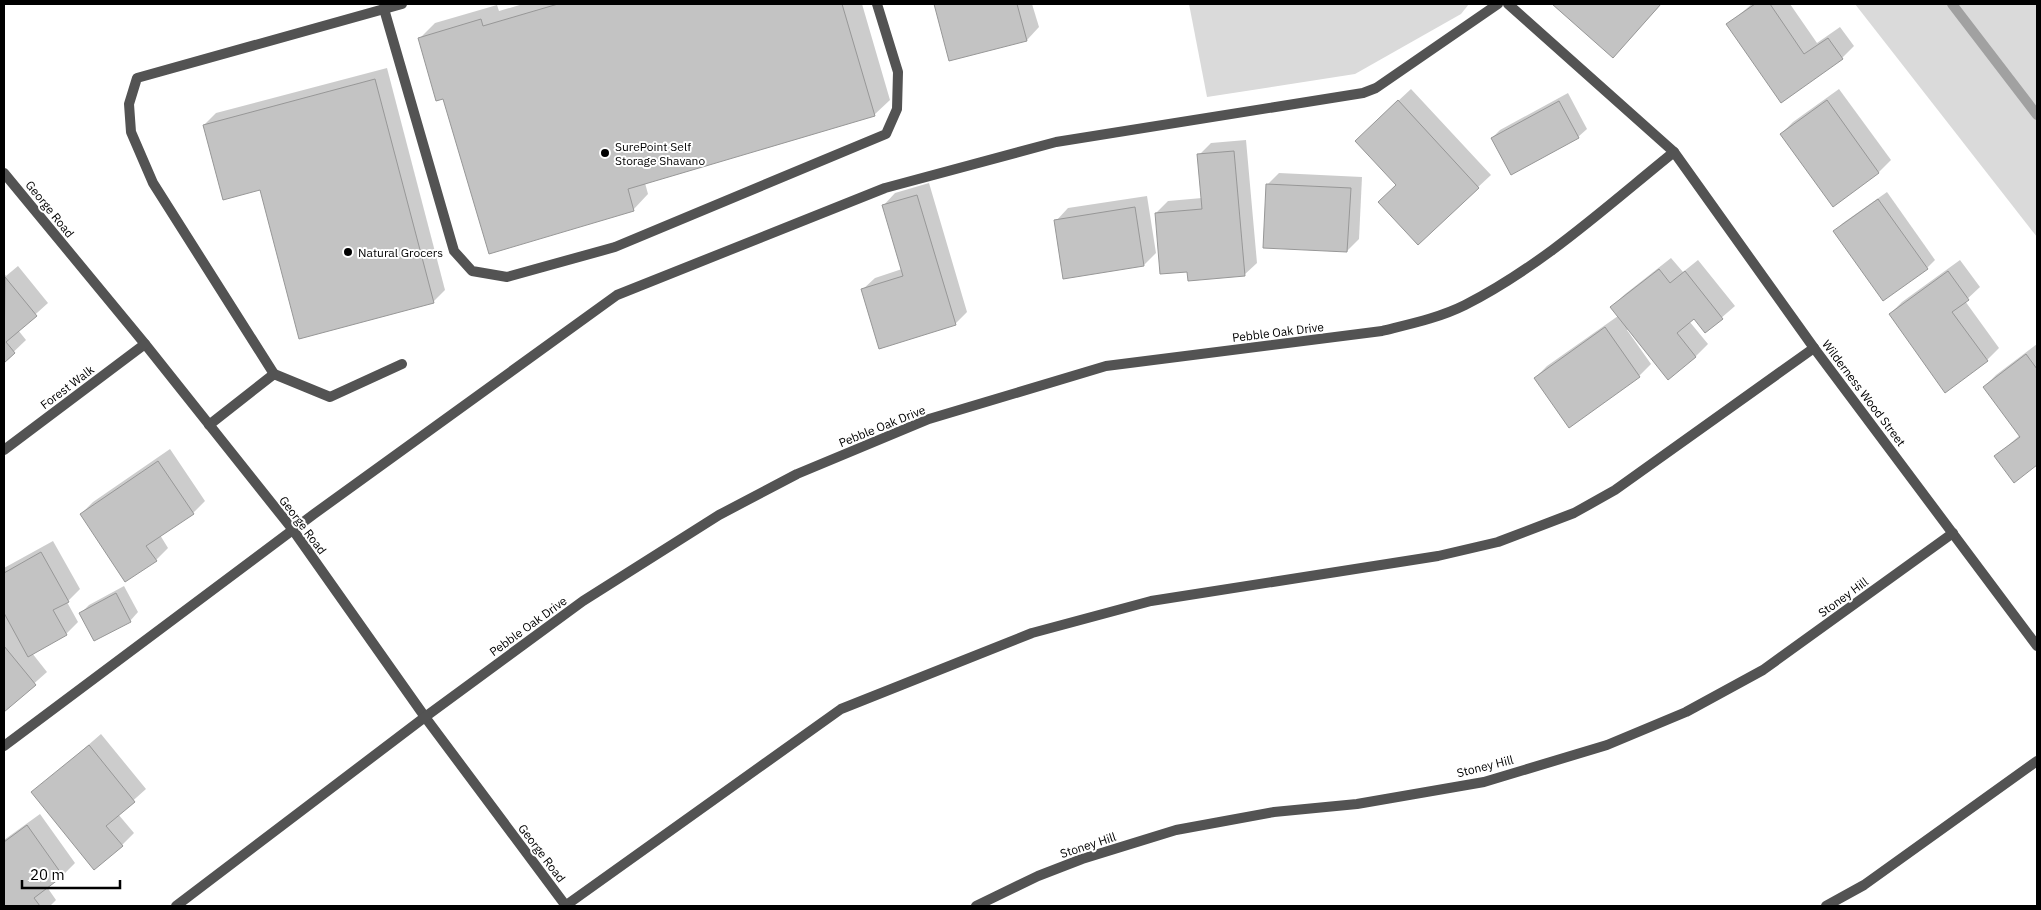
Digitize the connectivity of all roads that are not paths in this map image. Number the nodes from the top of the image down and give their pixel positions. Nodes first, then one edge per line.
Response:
1 (402, 4) edge
2 (877, 4) edge
3 (1498, 4) edge
4 (1508, 4) edge
5 (384, 9) junction
6 (1674, 152) junction
7 (4, 173) edge
8 (144, 344) junction
9 (1814, 348) junction
10 (402, 364) dead end
11 (274, 374) junction
12 (209, 425) junction
13 (4, 450) edge
14 (293, 530) junction
15 (1953, 533) junction
16 (2037, 646) edge
17 (425, 717) junction
18 (4, 746) edge
19 (2037, 761) edge
20 (176, 906) edge
21 (566, 906) edge
22 (976, 906) edge
23 (1826, 906) edge

1 - 5 street
2 - 5 street
3 - 14 street
4 - 6 street, Wilderness Wood Street
5 - 11 street
6 - 9 street, Wilderness Wood Street
6 - 17 street, Pebble Oak Drive
7 - 8 street, George Road
8 - 12 street, George Road
8 - 13 street, Forest Walk
9 - 15 street, Wilderness Wood Street
9 - 21 street
10 - 11 street
11 - 12 street
12 - 14 street, George Road
14 - 17 street, George Road
14 - 18 street
15 - 16 street, Wilderness Wood Street
15 - 22 street, Stoney Hill
17 - 20 street, Pebble Oak Drive
17 - 21 street, George Road
19 - 23 street

